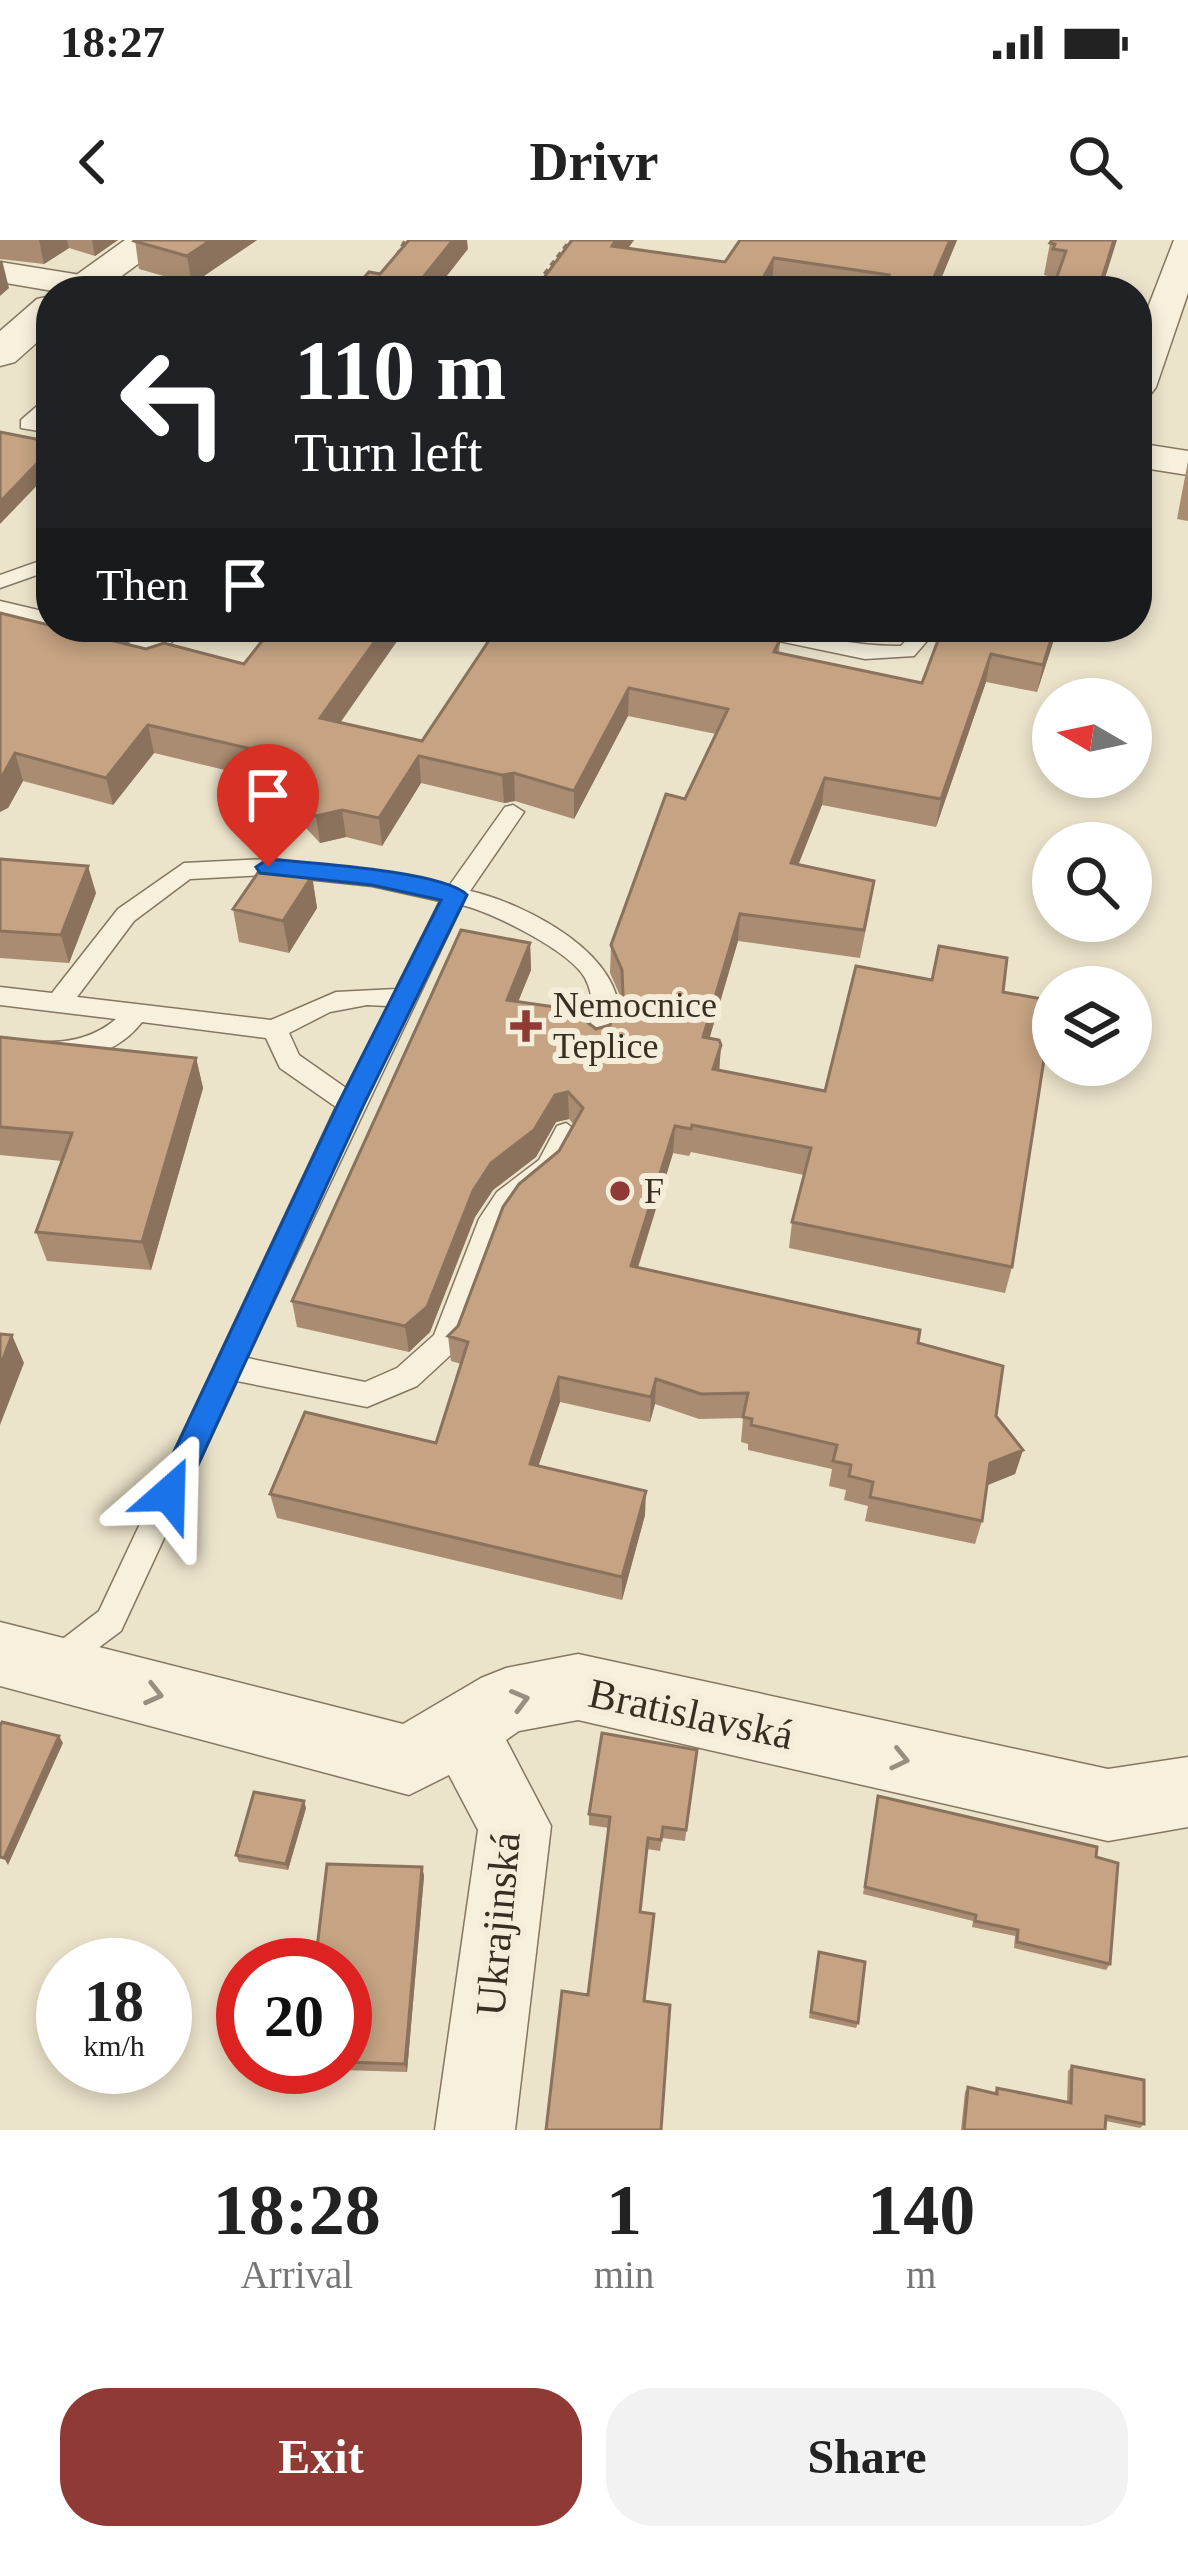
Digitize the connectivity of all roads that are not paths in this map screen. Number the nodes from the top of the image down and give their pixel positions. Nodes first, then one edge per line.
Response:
1 (151, 240) edge
2 (1188, 244) edge
3 (0, 272) edge
4 (104, 276) edge
5 (36, 282) edge
6 (36, 326) edge
7 (1152, 345) edge
8 (0, 352) edge
9 (1152, 457) edge
10 (1188, 463) edge
11 (36, 569) edge
12 (0, 582) edge
13 (0, 607) edge
14 (36, 624) edge
15 (0, 629) edge
16 (36, 629) edge
17 (148, 642) edge
18 (813, 642) edge
19 (916, 642) edge
20 (68, 645) edge
21 (513, 812) edge
22 (455, 895) junction
23 (0, 996) edge
24 (404, 998) junction
25 (58, 1003) junction
26 (136, 1012) junction
27 (275, 1030) junction
28 (598, 1044) edge
29 (0, 1049) edge
30 (351, 1104) junction
31 (566, 1133) edge
32 (229, 1367) junction
33 (26, 1661) edge
34 (462, 1729) junction
35 (1188, 1792) edge
36 (475, 2130) edge

1 - 4 street
2 - 7 street
3 - 5 street
6 - 8 street
9 - 10 street
11 - 12 lane
13 - 14 lane
15 - 16 lane
17 - 20 lane
18 - 19 lane
21 - 22 lane
22 - 24 lane
22 - 25 lane
22 - 28 lane
23 - 25 lane
24 - 27 lane
24 - 30 lane
25 - 26 lane
26 - 27 lane
26 - 29 lane
27 - 30 lane
30 - 32 lane
31 - 32 lane
32 - 33 lane
33 -> 34 street, Bratislavská
34 -> 35 street, Bratislavská
34 - 36 street, Ukrajinská

